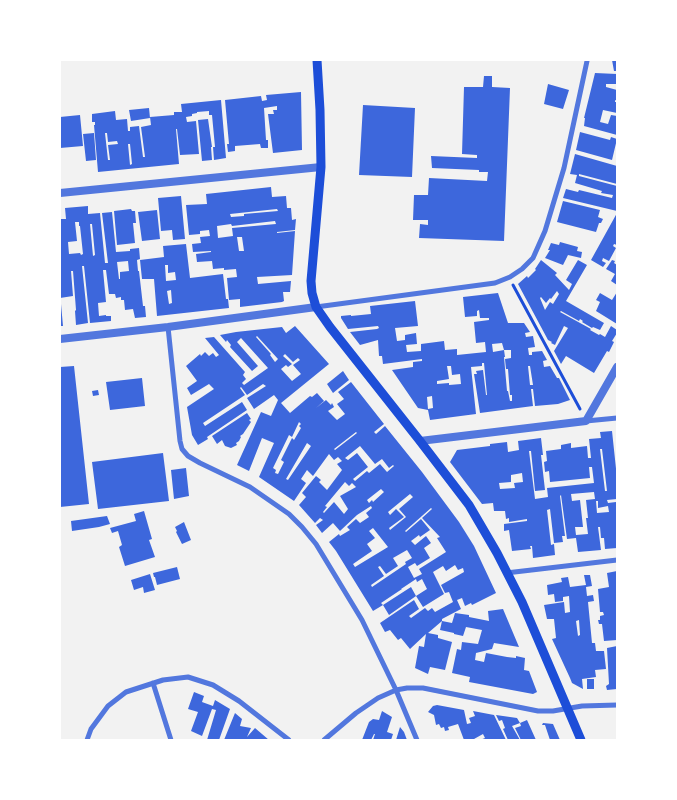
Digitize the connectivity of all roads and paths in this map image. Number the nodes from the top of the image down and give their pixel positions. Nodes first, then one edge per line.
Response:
1 (318, 60) edge
2 (587, 61) dead end
3 (321, 167) junction
4 (60, 193) edge
5 (510, 278) junction
6 (316, 307) junction
7 (168, 327) junction
8 (60, 338) edge
9 (617, 367) edge
10 (617, 418) edge
11 (586, 421) junction
12 (420, 441) junction
13 (617, 560) edge
14 (506, 573) junction
15 (153, 683) junction
16 (396, 690) junction
17 (617, 705) edge
18 (567, 709) junction
19 (87, 740) edge
20 (171, 740) edge
21 (289, 740) edge
22 (324, 740) edge
23 (417, 740) edge
24 (581, 740) edge

1 - 3 main road
2 - 5 street
3 - 4 street
3 - 6 main road
5 - 6 street
5 - 11 path
6 - 7 street
6 - 12 main road
7 - 8 street
7 - 16 street
9 - 11 street
10 - 11 street
11 - 12 street
12 - 14 main road
13 - 14 street
14 - 18 main road
15 - 19 street
15 - 20 street
15 - 21 street
16 - 18 street
16 - 22 street
16 - 23 street
17 - 18 street
18 - 24 main road

